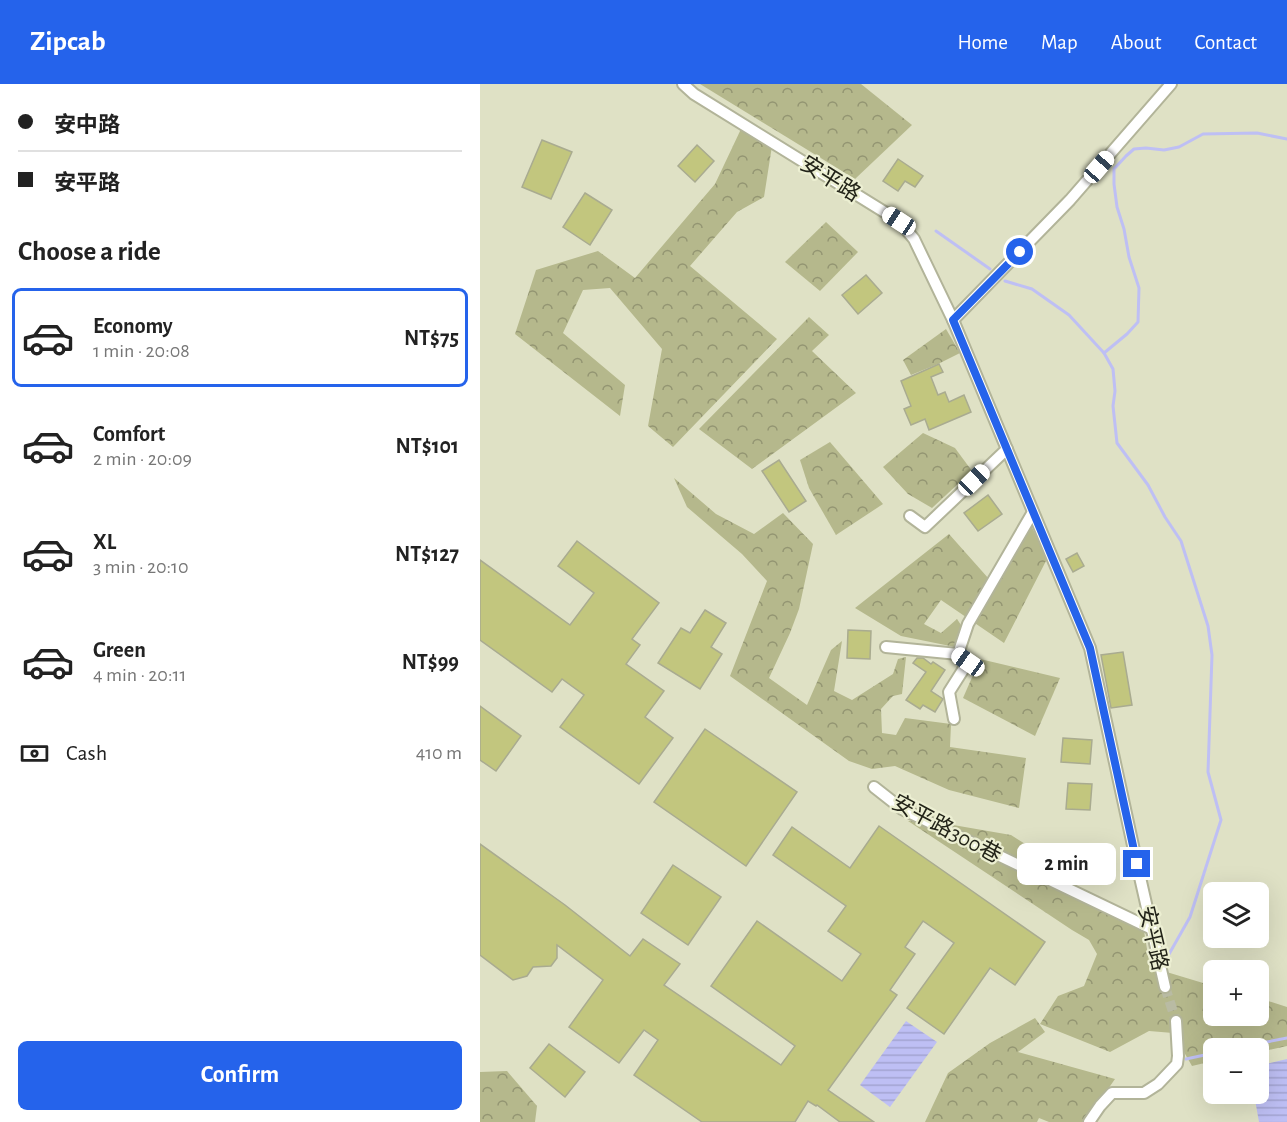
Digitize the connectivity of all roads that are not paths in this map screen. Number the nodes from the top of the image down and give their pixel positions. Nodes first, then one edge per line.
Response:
1 (683, 84) edge
2 (1171, 84) edge
3 (953, 320) junction
4 (1007, 449) junction
5 (1033, 512) junction
6 (910, 516) dead end
7 (885, 647) dead end
8 (958, 654) junction
9 (954, 718) dead end
10 (874, 787) dead end
11 (1152, 929) junction
12 (1166, 987) tunnel mouth
13 (1176, 1021) tunnel mouth
14 (1089, 1122) edge

1 - 3 street, 安平路
2 - 3 street
3 - 4 street, 安平路
4 - 5 street, 安平路
4 - 6 street
5 - 8 street
5 - 11 street, 安平路
7 - 8 street
8 - 9 street
10 - 11 street, 安平路300巷
11 - 12 street, 安平路
13 - 14 street

